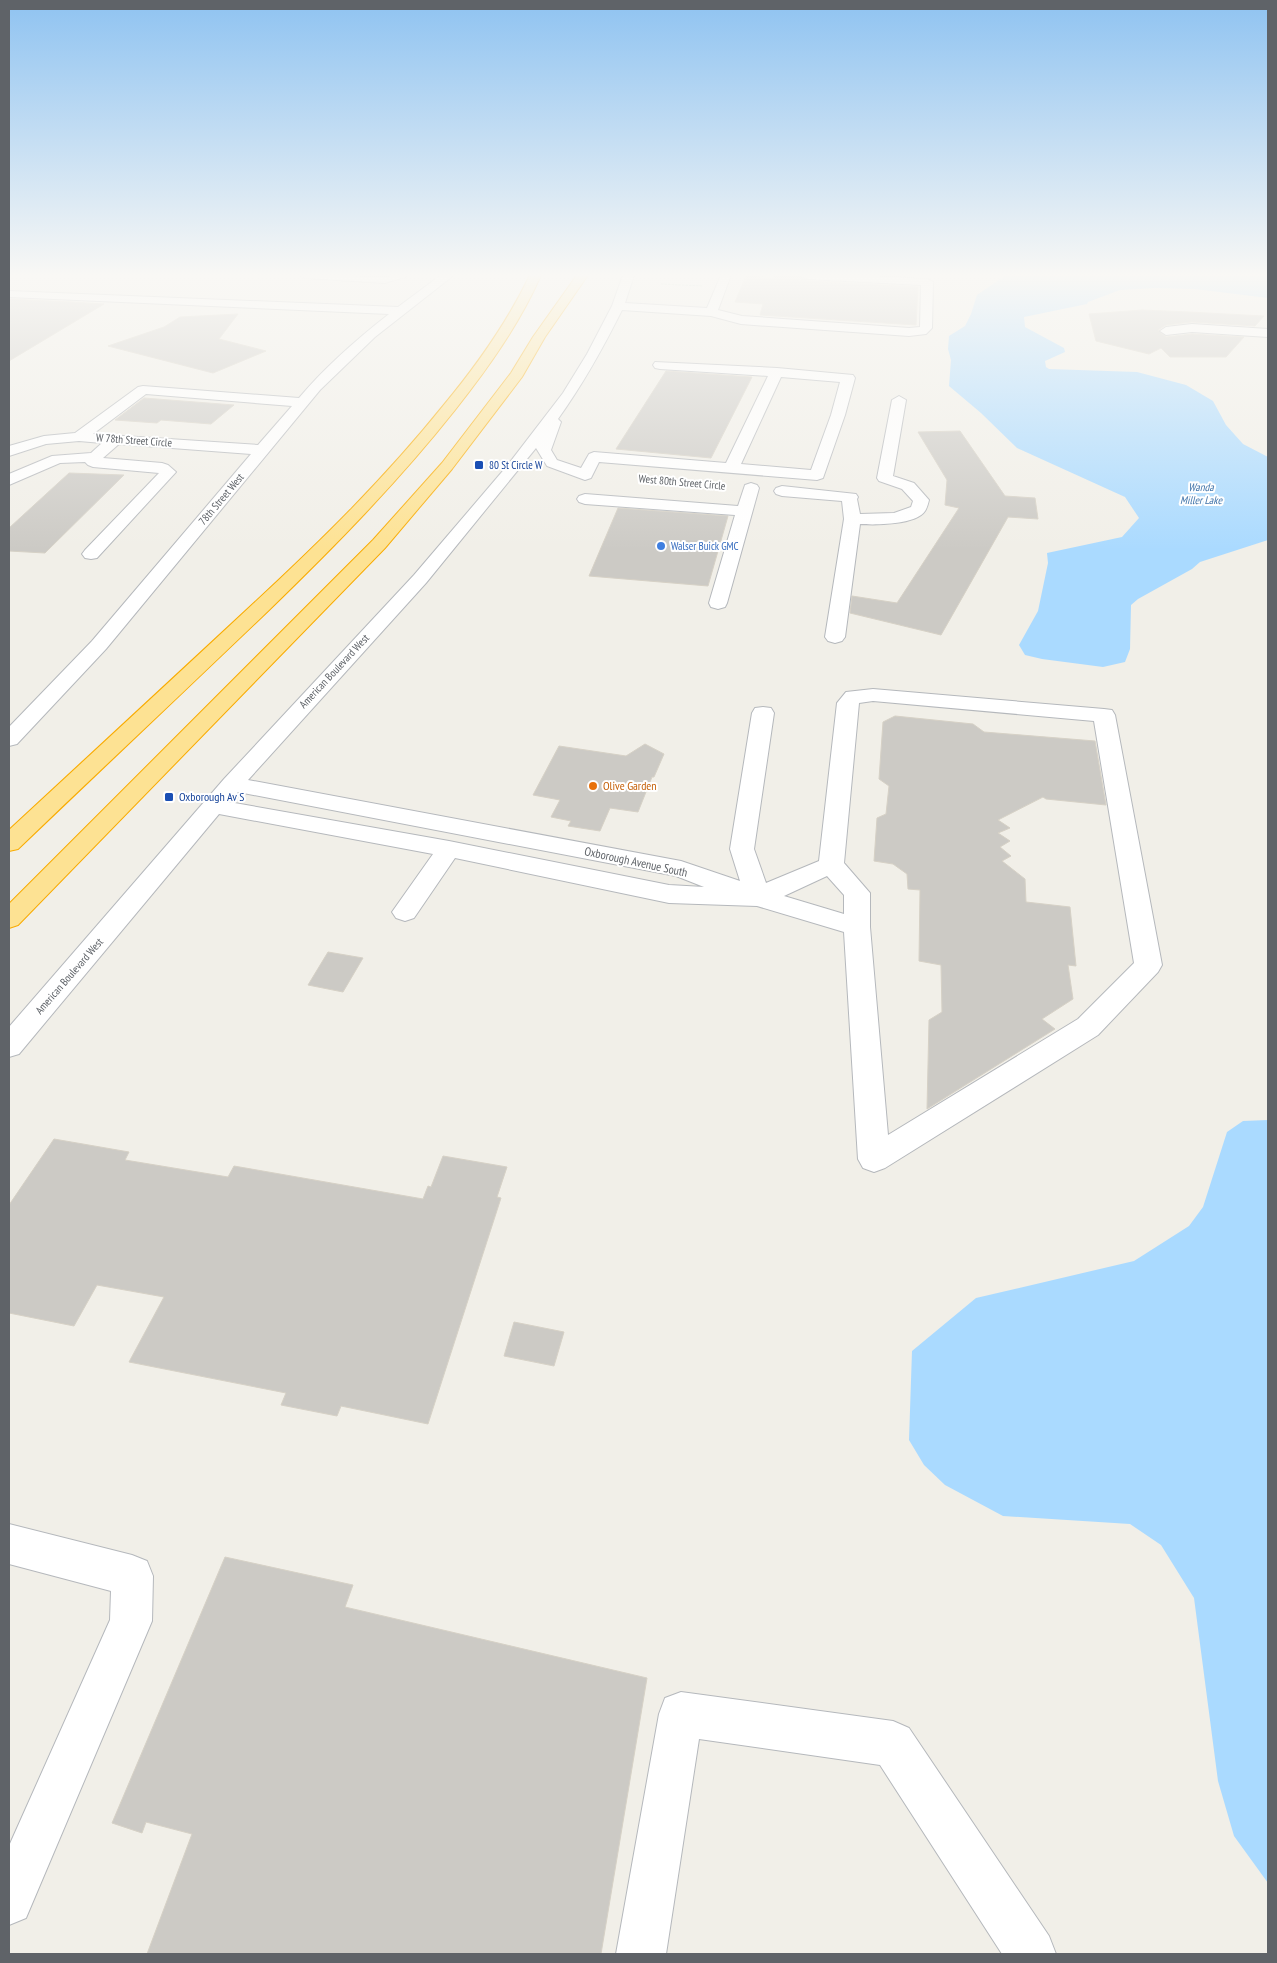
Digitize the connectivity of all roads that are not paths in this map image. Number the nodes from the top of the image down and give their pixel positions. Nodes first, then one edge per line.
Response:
1 (336, 367) edge
2 (482, 367) edge
3 (521, 367) edge
4 (585, 367) edge
5 (687, 367) edge
6 (777, 372) junction
7 (564, 400) junction
8 (899, 400) dead end
9 (301, 402) junction
10 (9, 436) edge
11 (79, 437) junction
12 (116, 439) junction
13 (44, 440) junction
14 (9, 450) edge
15 (261, 450) junction
16 (95, 457) junction
17 (731, 468) junction
18 (513, 469) junction
19 (585, 475) junction
20 (604, 476) dead end
21 (885, 478) junction
22 (9, 480) edge
23 (731, 486) dead end
24 (751, 488) junction
25 (850, 497) junction
26 (585, 499) dead end
27 (744, 511) junction
28 (852, 519) junction
29 (91, 554) dead end
30 (718, 603) dead end
31 (835, 637) dead end
32 (763, 713) dead end
33 (9, 739) edge
34 (232, 784) junction
35 (213, 806) junction
36 (9, 843) edge
37 (449, 849) junction
38 (831, 865) junction
39 (758, 897) junction
40 (405, 912) dead end
41 (9, 919) edge
42 (857, 927) junction
43 (9, 1046) edge
44 (9, 1544) edge
45 (9, 1901) edge
46 (641, 1954) edge
47 (1031, 1954) edge

1 - 9 street, 78th Street West
2 - 36 highway
3 - 41 highway
4 - 7 street, American Boulevard West
5 - 6 street
6 - 17 street
6 - 17 street
7 - 18 street, American Boulevard West
7 - 19 street
8 - 21 street
9 - 11 street
9 - 15 street, 78th Street West
10 - 13 street
11 - 12 street, W 78th Street Circle
11 - 13 street, W 78th Street Circle
12 - 15 street, W 78th Street Circle
12 - 16 street
13 - 14 street, W 78th Street Circle
15 - 33 street, 78th Street West
16 - 22 street
16 - 29 street
17 - 19 street
18 - 19 street
18 - 34 street, American Boulevard West
19 - 20 street
21 - 25 street
21 - 28 street
23 - 24 street, West 80th Street Circle
24 - 25 street, West 80th Street Circle
24 - 27 street
25 - 28 street
26 - 27 street
27 - 30 street
28 - 31 street
32 - 39 street
34 - 35 street, American Boulevard West
34 - 39 street, Oxborough Avenue South
35 - 37 street, Oxborough Avenue South
35 - 43 street, American Boulevard West
37 - 39 street, Oxborough Avenue South
37 - 40 street
38 - 39 street
38 - 42 street
38 - 42 street
39 - 42 street
44 - 45 street
46 - 47 street

